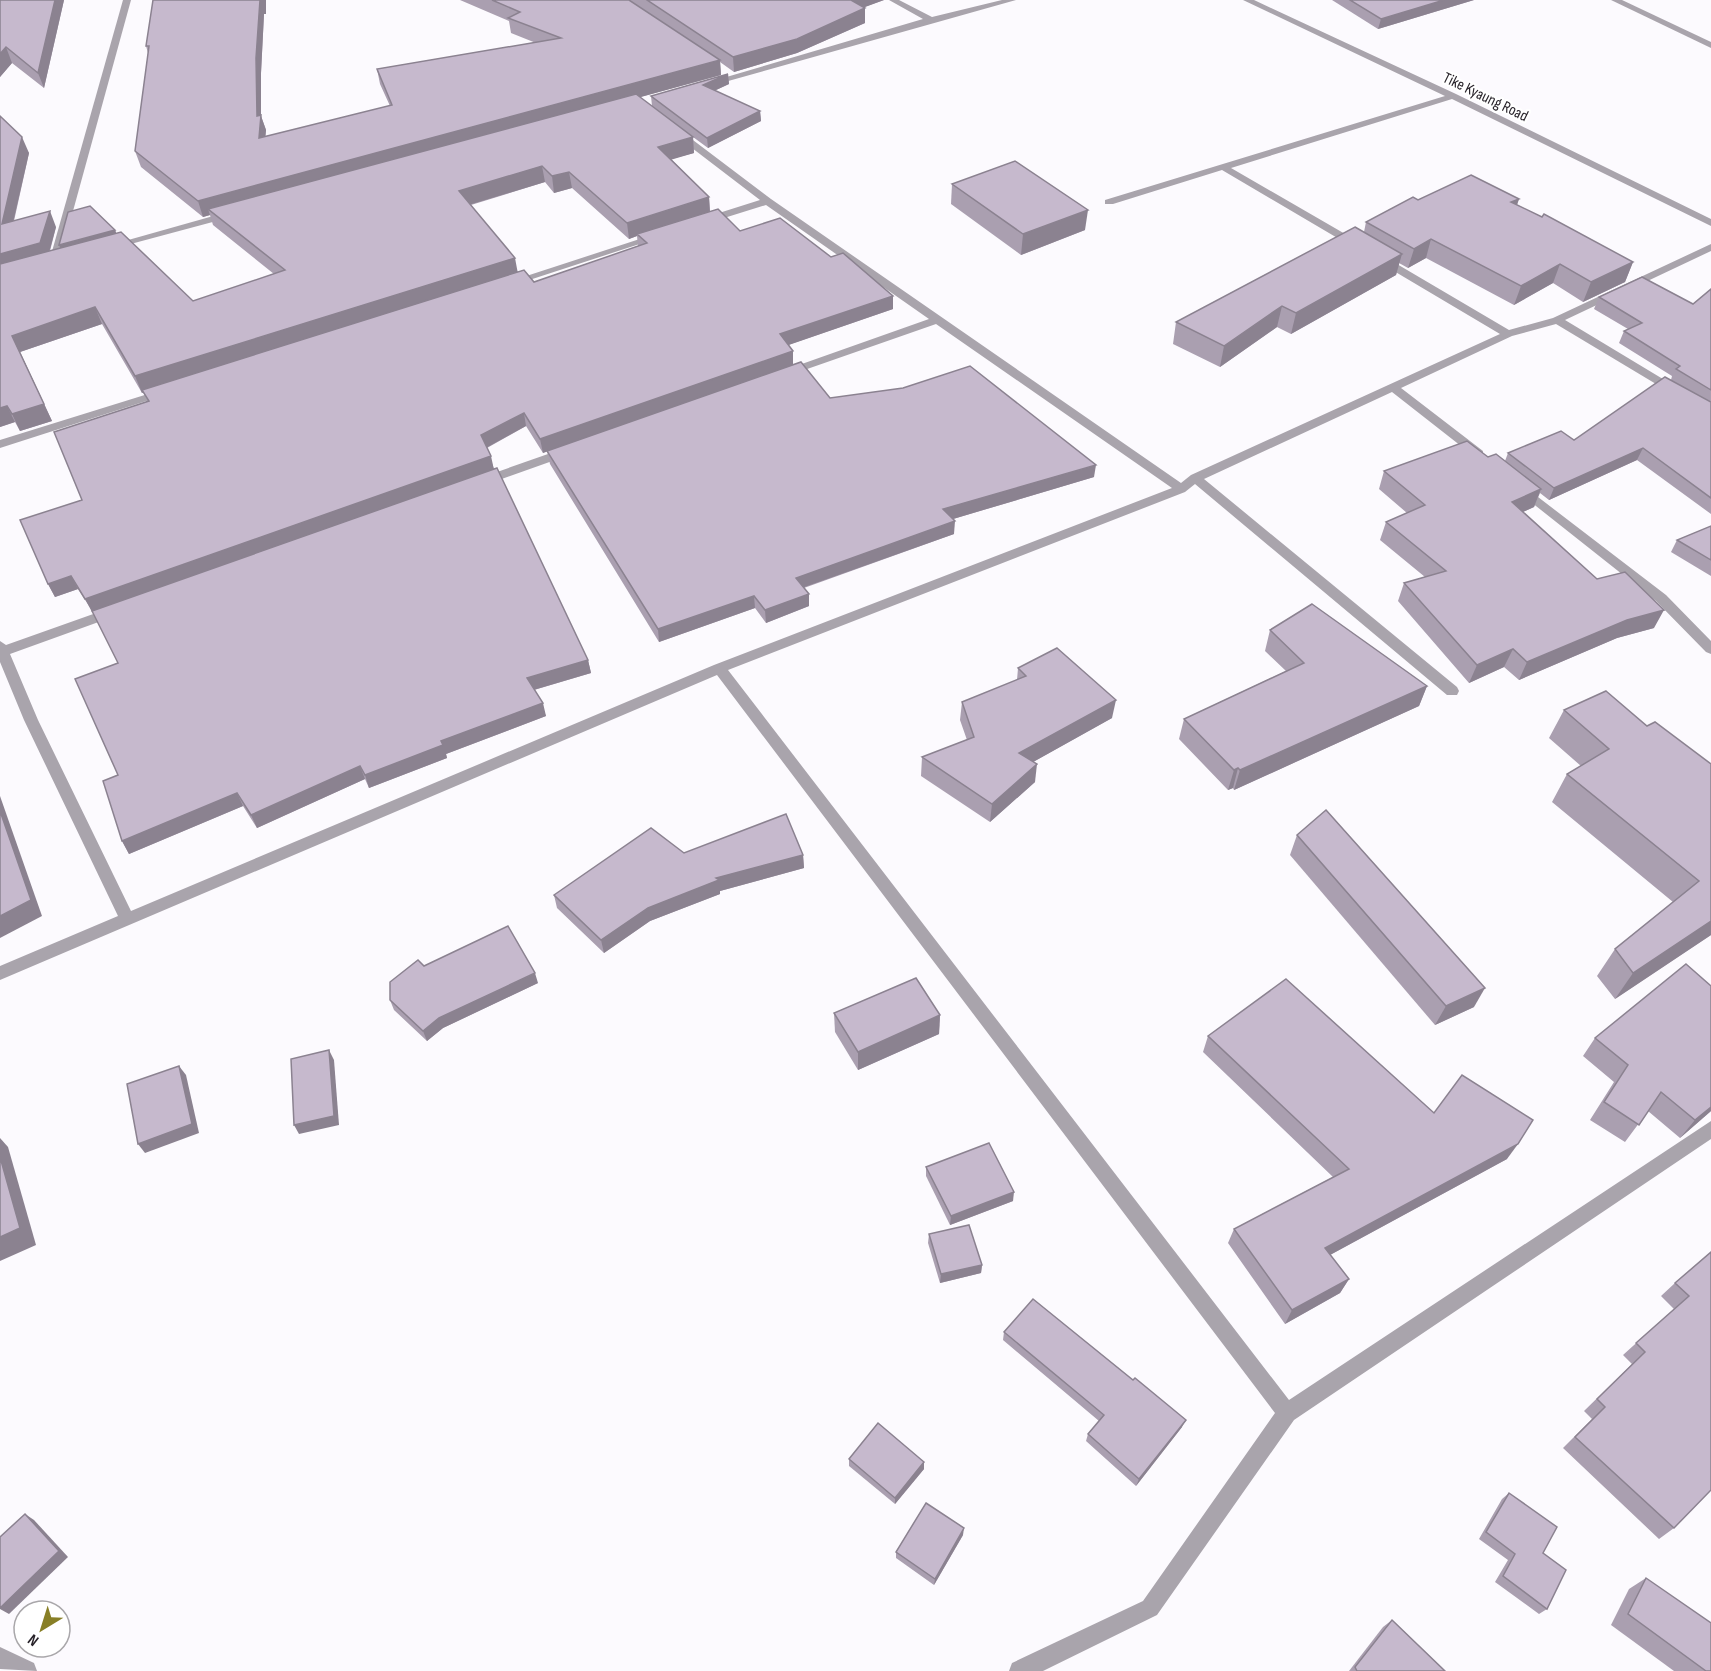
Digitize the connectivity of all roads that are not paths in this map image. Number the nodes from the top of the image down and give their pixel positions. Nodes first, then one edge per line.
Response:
1 (127, 0) edge
2 (893, 0) edge
3 (1012, 0) edge
4 (1268, 0) edge
5 (1615, 0) edge
6 (1251, 2) edge
7 (931, 20) junction
8 (1711, 45) edge
9 (723, 70) edge
10 (733, 77) junction
11 (702, 86) edge
12 (1453, 96) junction
13 (667, 125) edge
14 (1223, 166) junction
15 (767, 201) junction
16 (1109, 202) dead end
17 (238, 213) edge
18 (1711, 223) edge
19 (688, 226) edge
20 (666, 233) edge
21 (1711, 247) edge
22 (100, 250) edge
23 (66, 259) edge
24 (54, 262) junction
25 (44, 265) edge
26 (496, 287) edge
27 (937, 320) junction
28 (1557, 320) junction
29 (1508, 334) junction
30 (768, 380) edge
31 (181, 387) edge
32 (1393, 387) junction
33 (1711, 413) edge
34 (0, 444) edge
35 (577, 448) edge
36 (1486, 460) edge
37 (1196, 478) junction
38 (1513, 482) edge
39 (464, 488) edge
40 (1181, 489) junction
41 (126, 608) edge
42 (1711, 648) edge
43 (1, 650) edge
44 (719, 668) junction
45 (1452, 691) dead end
46 (128, 920) junction
47 (0, 973) edge
48 (1711, 1129) edge
49 (1287, 1413) junction
50 (0, 1658) edge
51 (26, 1671) edge
52 (1020, 1671) edge

1 - 24 street
2 - 7 street
3 - 7 street
4 - 6 street
5 - 8 street
6 - 12 street, Tike Kyaung Road
7 - 10 street
9 - 10 street
10 - 11 street
12 - 14 street
12 - 18 street, Tike Kyaung Road
13 - 15 street
14 - 16 street
14 - 29 street
15 - 19 street
15 - 27 street
17 - 22 street
20 - 26 street
21 - 28 street
23 - 24 street
24 - 25 street
27 - 30 street
27 - 40 street
28 - 29 street
28 - 33 street
29 - 32 street
31 - 34 street
32 - 36 street
32 - 37 street
35 - 39 street
37 - 40 street
37 - 45 street
38 - 42 street
40 - 44 street
41 - 43 street
43 - 46 street
44 - 46 street
44 - 49 street
46 - 47 street
48 - 49 street
49 - 52 street
50 - 51 street

